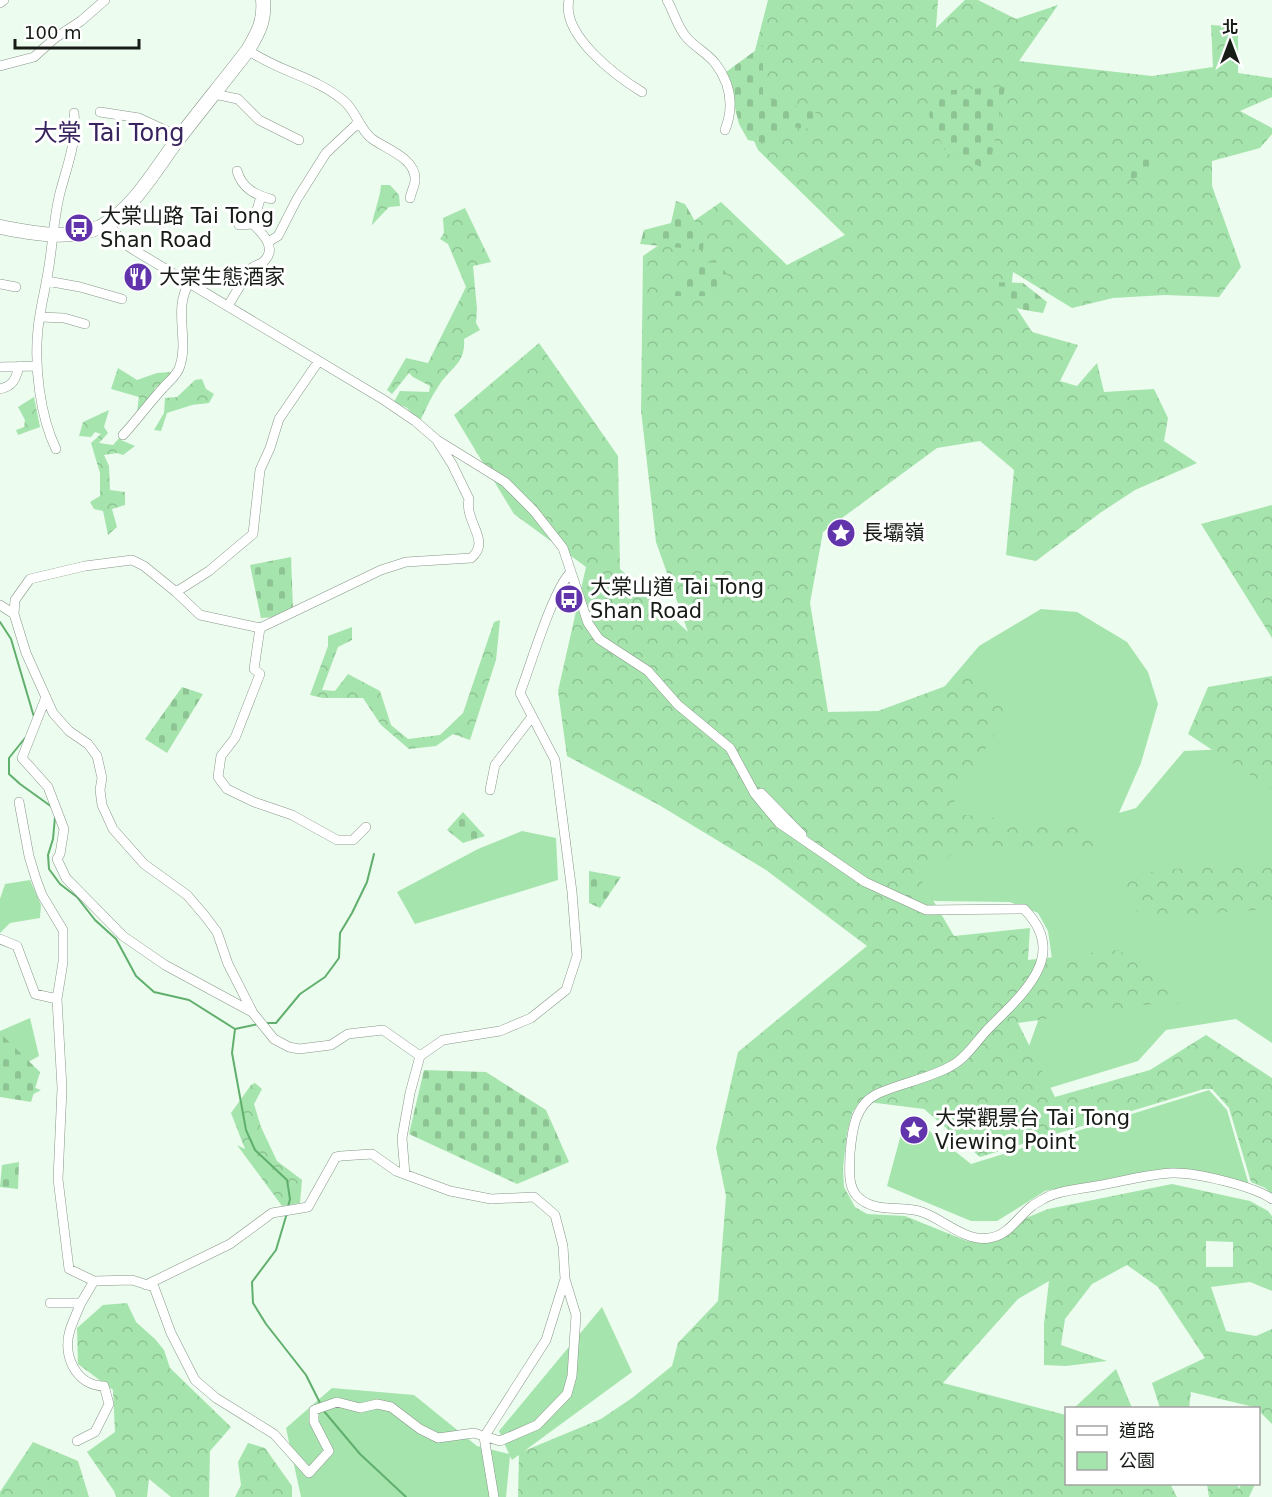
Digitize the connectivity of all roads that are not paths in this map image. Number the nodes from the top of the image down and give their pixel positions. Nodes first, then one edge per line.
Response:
1 (4, 0) edge
2 (105, 0) edge
3 (263, 0) edge
4 (569, 0) edge
5 (667, 0) edge
6 (0, 3) edge
7 (248, 50) junction
8 (0, 66) edge
9 (642, 92) dead end
10 (214, 94) junction
11 (100, 111) dead end
12 (74, 113) dead end
13 (359, 122) junction
14 (725, 130) dead end
15 (180, 137) junction
16 (299, 140) dead end
17 (237, 171) dead end
18 (410, 198) dead end
19 (108, 222) junction
20 (253, 224) junction
21 (239, 225) dead end
22 (0, 227) edge
23 (54, 235) junction
24 (268, 242) junction
25 (47, 281) junction
26 (189, 283) junction
27 (0, 284) edge
28 (16, 287) dead end
29 (122, 298) dead end
30 (228, 306) junction
31 (40, 317) junction
32 (85, 324) dead end
33 (318, 362) junction
34 (19, 366) junction
35 (37, 366) junction
36 (0, 367) edge
37 (0, 389) edge
38 (123, 435) dead end
39 (437, 440) junction
40 (57, 449) dead end
41 (571, 572) junction
42 (177, 592) junction
43 (559, 592) junction
44 (578, 592) junction
45 (0, 605) edge
46 (14, 614) junction
47 (260, 628) junction
48 (46, 697) junction
49 (531, 718) junction
50 (490, 790) dead end
51 (19, 802) dead end
52 (366, 827) dead end
53 (0, 939) edge
54 (57, 999) junction
55 (253, 1013) junction
56 (420, 1056) junction
57 (405, 1174) junction
58 (1272, 1199) edge
59 (566, 1279) junction
60 (94, 1281) junction
61 (146, 1285) junction
62 (50, 1304) dead end
63 (81, 1304) junction
64 (484, 1437) junction
65 (77, 1441) dead end
66 (494, 1497) edge

1 - 6 street
2 - 8 street
3 - 7 street
4 - 9 street
5 - 14 street
7 - 10 street
7 - 13 street
10 - 15 street
10 - 16 street
11 - 15 street
12 - 23 street
13 - 18 street
13 - 24 street
15 - 19 street
17 - 20 street
19 - 23 street
19 - 26 street
20 - 21 street
20 - 24 street
22 - 23 street
23 - 25 street
24 - 30 street
25 - 29 street
25 - 31 street
26 - 30 street
26 - 38 street
27 - 28 street
30 - 33 street
31 - 32 street
31 - 35 street
33 - 39 street
33 - 42 street
34 - 35 street
34 - 36 street
34 - 37 street
35 - 40 street
39 - 41 street
39 - 47 street
41 - 43 street
41 - 44 street
42 - 46 street
42 - 47 street
43 - 44 street
43 - 49 street
44 - 58 street
45 - 46 street
46 - 48 street
47 - 52 street
48 - 55 street
48 - 55 street
49 - 50 street
49 - 56 street
51 - 54 street
53 - 54 street
54 - 60 street
55 - 56 street
56 - 57 street
57 - 59 street
57 - 61 street
59 - 64 street
59 - 64 street
60 - 61 street
60 - 63 street
61 - 64 street
62 - 63 street
63 - 65 street
64 - 66 street

